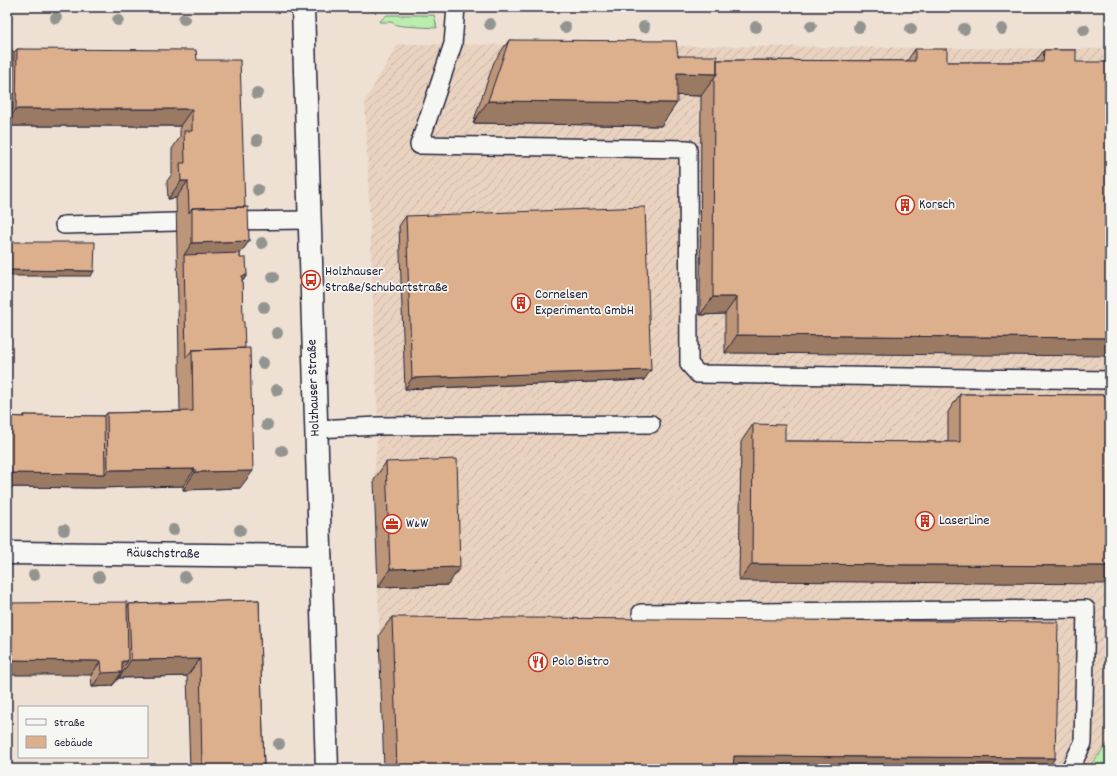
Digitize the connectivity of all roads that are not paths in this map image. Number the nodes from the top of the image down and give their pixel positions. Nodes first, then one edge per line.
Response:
1 (303, 7) edge
2 (456, 7) edge
3 (309, 220) junction
4 (232, 221) edge
5 (176, 222) dead end
6 (64, 225) dead end
7 (1110, 380) edge
8 (651, 424) dead end
9 (316, 429) junction
10 (7, 553) edge
11 (320, 556) junction
12 (641, 613) dead end
13 (327, 769) edge
14 (1070, 769) edge

1 - 3 main road, Holzhauser Straße
2 - 7 lane
3 - 4 lane
3 - 9 main road, Holzhauser Straße
5 - 6 lane
8 - 9 lane
9 - 11 main road, Holzhauser Straße
10 - 11 main road, Räuschstraße
11 - 13 main road, Holzhauser Straße
12 - 14 lane

